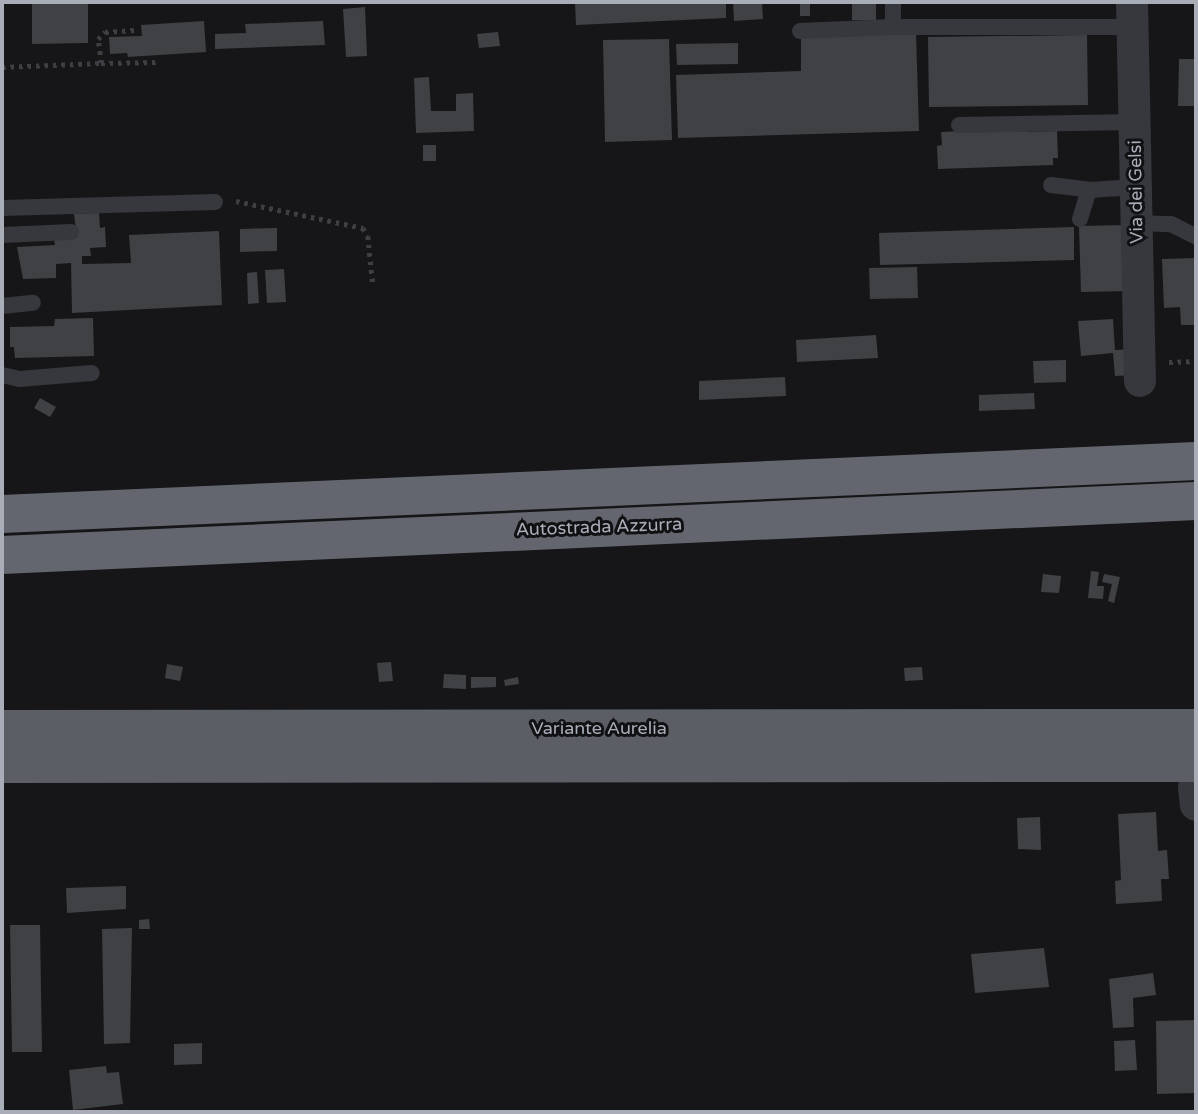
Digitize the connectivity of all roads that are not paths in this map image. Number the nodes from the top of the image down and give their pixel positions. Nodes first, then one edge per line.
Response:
1 (893, 2) edge
2 (1133, 15) edge
3 (893, 27) junction
4 (800, 31) dead end
5 (1135, 122) junction
6 (959, 125) dead end
7 (1051, 186) dead end
8 (1136, 187) junction
9 (1089, 190) junction
10 (215, 202) road end
11 (2, 208) edge
12 (1080, 219) dead end
13 (1137, 223) junction
14 (71, 232) dead end
15 (2, 235) edge
16 (1196, 237) edge
17 (33, 303) dead end
18 (2, 306) edge
19 (92, 373) dead end
20 (2, 375) edge
21 (1140, 381) dead end
22 (1196, 461) edge
23 (1196, 501) edge
24 (2, 514) edge
25 (2, 555) edge
26 (1196, 728) edge
27 (2, 729) edge
28 (2, 764) edge
29 (1196, 785) edge

1 - 3 lane
2 - 3 lane
2 - 5 street, Via dei Gelsi
3 - 4 lane
5 - 6 lane
5 - 8 street, Via dei Gelsi
7 - 9 lane
8 - 9 lane
8 - 13 street, Via dei Gelsi
9 - 12 lane
10 - 11 lane
13 - 16 lane
13 - 21 street, Via dei Gelsi
14 - 15 lane
17 - 18 lane
19 - 20 lane
22 - 24 highway
23 - 25 highway, Autostrada Azzurra
26 - 27 highway, Variante Aurelia
28 - 29 highway, Variante Aurelia

